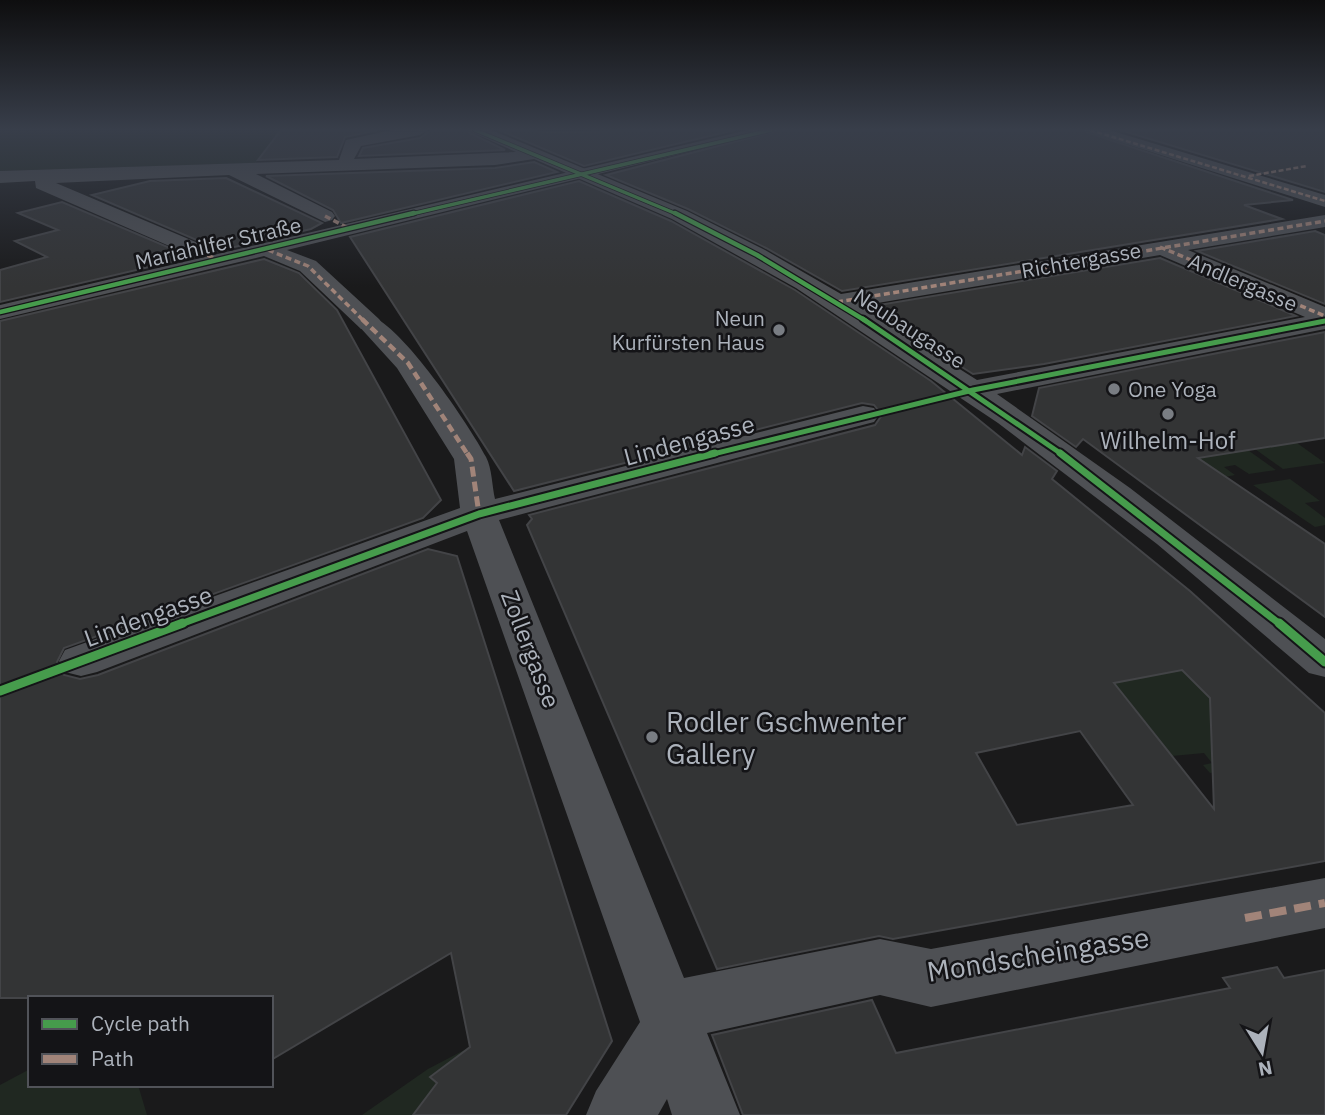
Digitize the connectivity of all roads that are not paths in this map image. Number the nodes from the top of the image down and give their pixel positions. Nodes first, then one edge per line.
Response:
1 (45, 182) edge
2 (258, 182) edge
3 (540, 182) edge
4 (602, 182) edge
5 (1263, 182) edge
6 (1325, 201) edge
7 (325, 216) joint
8 (1325, 221) edge
9 (352, 229) junction
10 (190, 247) joint
11 (1160, 247) junction
12 (268, 250) junction
13 (222, 261) junction
14 (837, 302) junction
15 (0, 312) edge
16 (1325, 319) edge
17 (370, 324) joint
18 (973, 390) junction
19 (863, 415) dead end
20 (479, 514) junction
21 (81, 662) dead end
22 (1325, 662) edge
23 (1325, 903) edge
24 (672, 1018) junction
25 (620, 1115) edge
26 (706, 1115) edge

1 - 10 street
2 - 7 street
3 - 9 street, Mariahilfer Straße
4 - 14 street, Neubaugasse
5 - 6 street
7 - 9 street
8 - 11 street, Richtergasse
9 - 12 street, Mariahilfer Straße
10 - 13 street
11 - 14 street, Richtergasse
11 - 16 street, Andlergasse
12 - 13 street, Mariahilfer Straße
12 - 17 street, Zollergasse
13 - 15 street, Mariahilfer Straße
14 - 18 street, Neubaugasse
16 - 18 street
17 - 20 street, Zollergasse
18 - 22 street, Neubaugasse
19 - 20 street, Lindengasse
20 - 21 street, Lindengasse
20 - 24 street, Zollergasse
23 - 24 street, Mondscheingasse
24 - 25 street
24 - 26 street, Zollergasse

